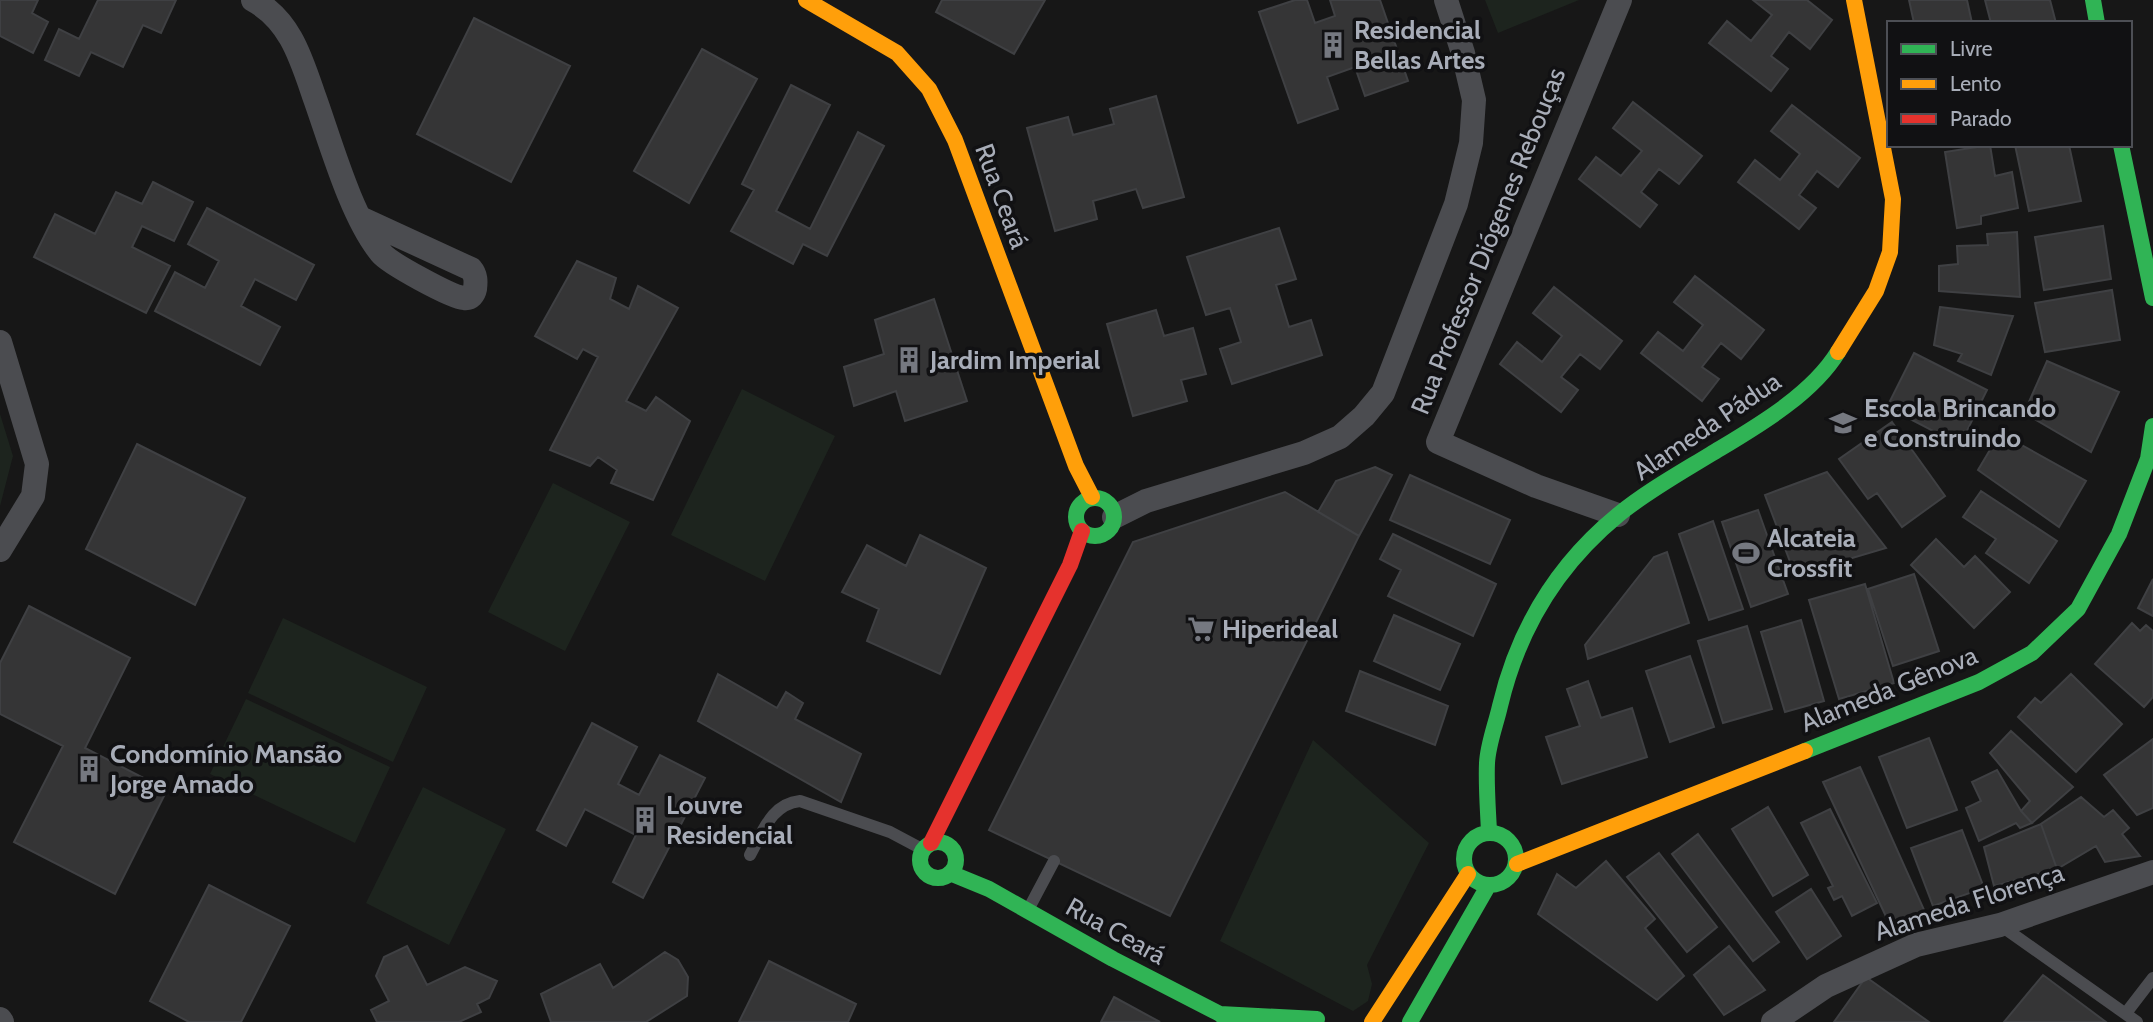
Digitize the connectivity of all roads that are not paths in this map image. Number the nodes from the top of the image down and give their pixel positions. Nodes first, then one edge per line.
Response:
1 (253, 0) edge
2 (806, 0) edge
3 (1446, 0) edge
4 (1620, 0) edge
5 (1854, 0) edge
6 (2093, 0) edge
7 (2097, 21) edge
8 (2121, 147) edge
9 (360, 218) dead end
10 (2153, 298) edge
11 (0, 342) edge
12 (2153, 425) edge
13 (1100, 505) junction
14 (1618, 515) junction
15 (1087, 534) junction
16 (0, 550) edge
17 (1489, 832) junction
18 (932, 845) junction
19 (750, 855) dead end
20 (1054, 861) dead end
21 (1517, 864) junction
22 (953, 868) junction
23 (2153, 872) edge
24 (1468, 874) junction
25 (1488, 886) junction
26 (1027, 911) junction
27 (2000, 925) junction
28 (2153, 978) edge
29 (1224, 1018) edge
30 (2131, 1018) edge
31 (1319, 1020) edge
32 (1372, 1022) edge
33 (1410, 1022) edge
34 (1773, 1022) edge

1 - 9 street
2 - 13 street, Rua Ceará
3 - 13 street
4 - 14 street, Rua Professor Diógenes Rebouças
5 - 14 street, Alameda Pádua
6 - 7 street
8 - 10 street
11 - 16 street
12 - 21 street, Alameda Gênova
13 - 15 street
13 - 15 street
14 - 17 street, Alameda Pádua
15 - 18 street
17 - 21 street
17 - 24 street
18 - 19 lane
18 - 22 street
18 - 22 street
20 - 26 lane
21 - 25 street
22 - 26 street, Rua Ceará
23 - 27 street, Alameda Florença
24 - 25 street
24 - 32 street
25 - 33 street
26 - 29 street, Rua Ceará
27 - 30 lane
27 - 34 street, Alameda Florença
28 - 30 lane
29 - 31 street, Rua Ceará

